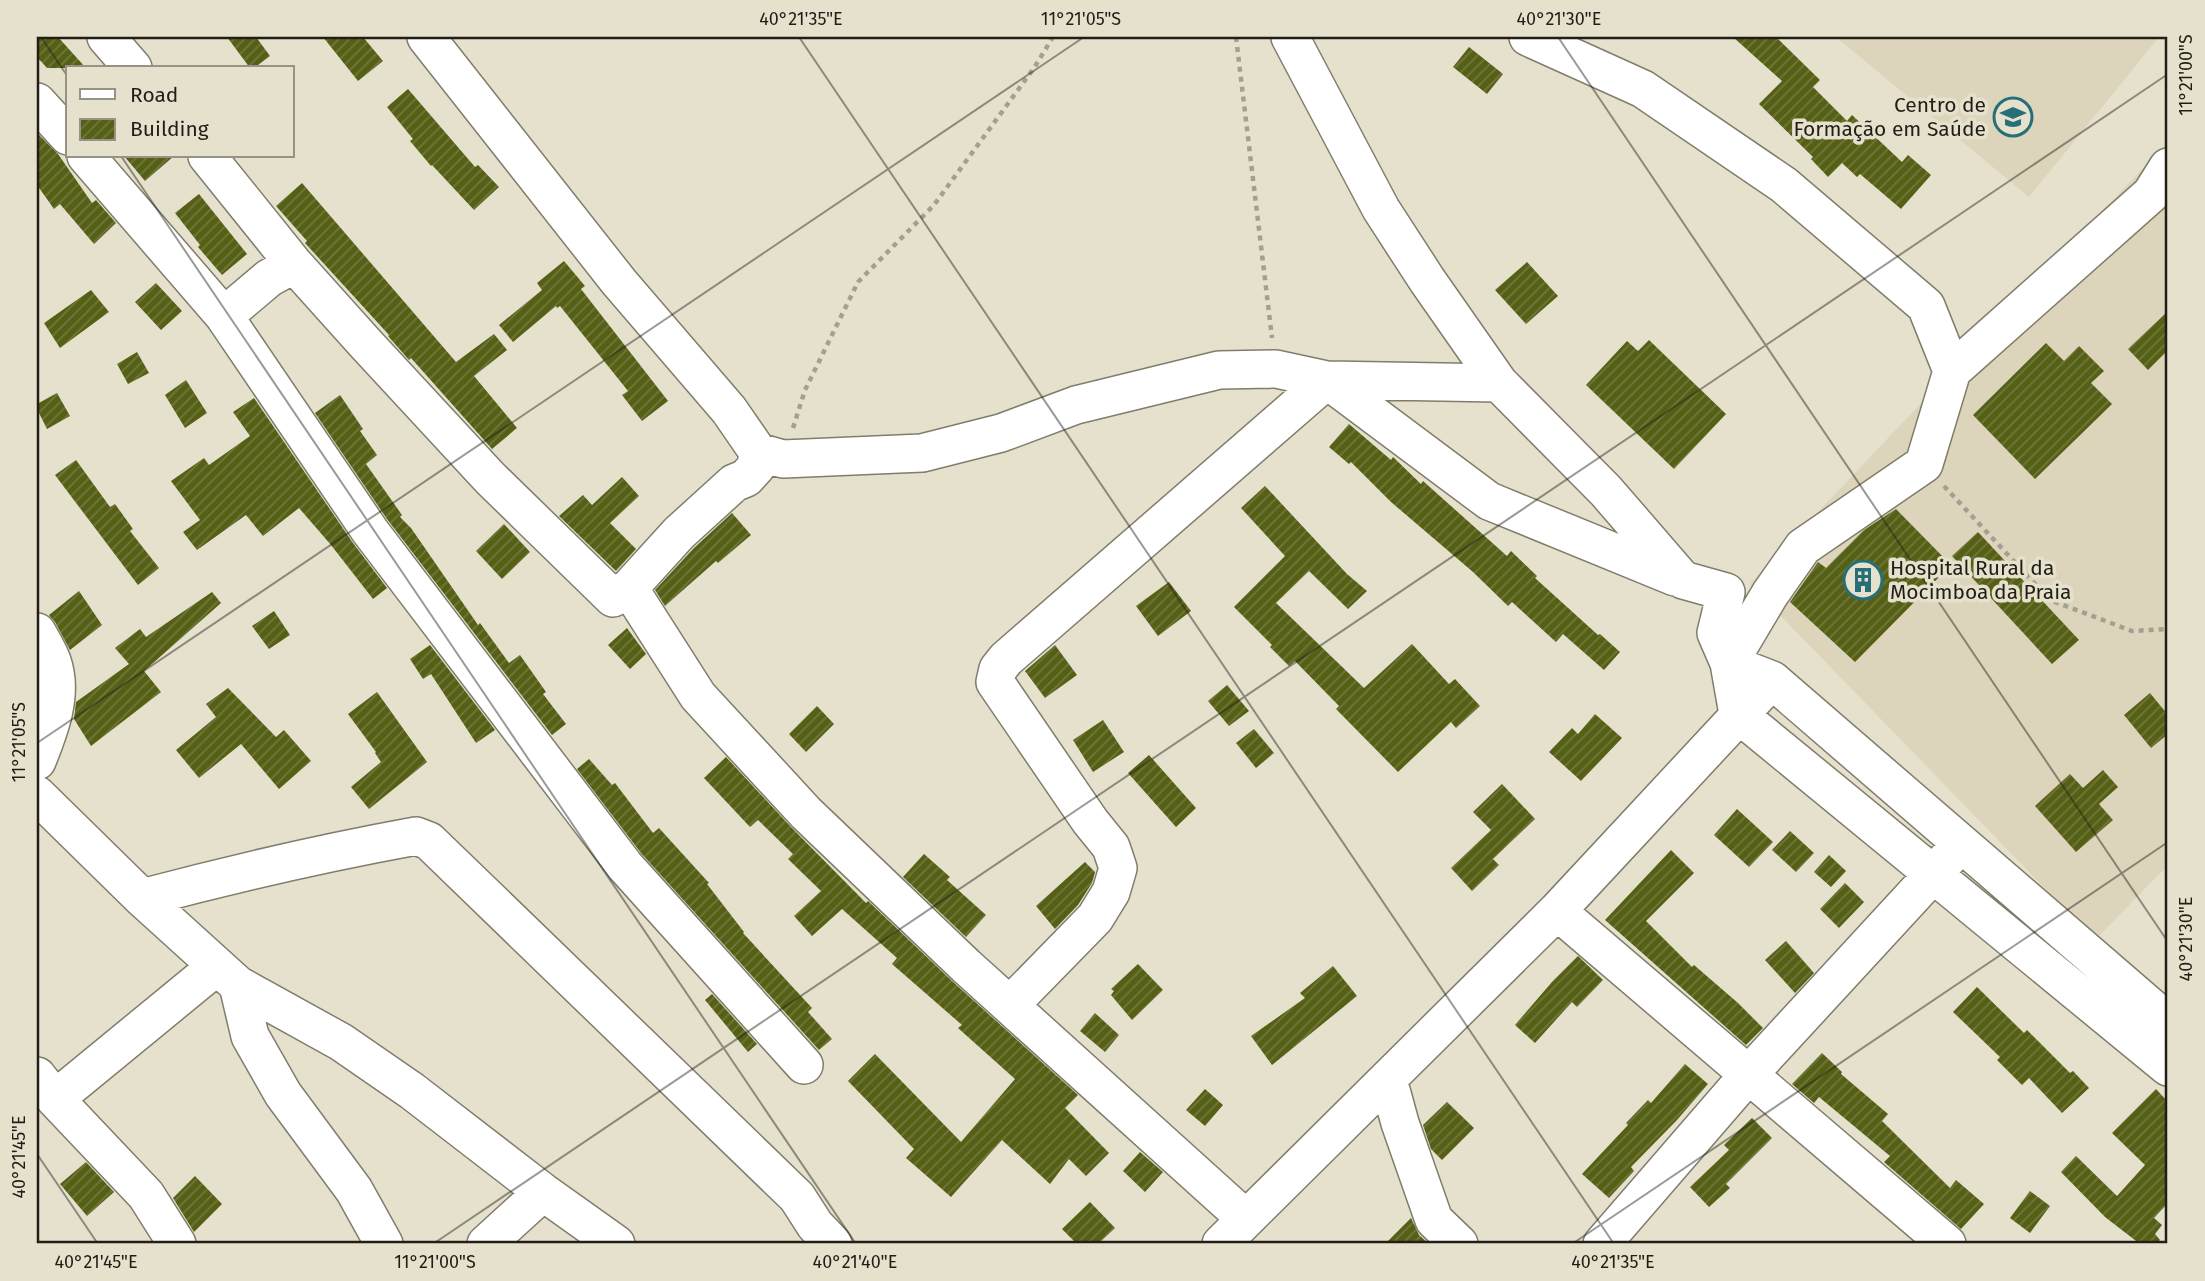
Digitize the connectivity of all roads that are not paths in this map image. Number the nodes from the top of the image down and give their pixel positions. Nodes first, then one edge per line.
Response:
1 (106, 37) edge
2 (426, 37) edge
3 (1290, 37) edge
4 (1528, 37) edge
5 (130, 66) edge
6 (37, 102) edge
7 (66, 133) edge
8 (88, 158) edge
9 (209, 158) edge
10 (2168, 167) edge
11 (294, 264) junction
12 (224, 316) junction
13 (1952, 371) junction
14 (1327, 380) junction
15 (1499, 383) junction
16 (771, 455) junction
17 (1683, 580) junction
18 (629, 588) junction
19 (37, 632) edge
20 (1729, 663) junction
21 (1772, 680) junction
22 (1738, 714) junction
23 (37, 761) edge
24 (37, 795) edge
25 (1961, 844) junction
26 (1933, 874) junction
27 (142, 898) junction
28 (1557, 911) junction
29 (228, 976) junction
30 (1010, 1005) junction
31 (2168, 1022) edge
32 (804, 1065) dead end
33 (2168, 1067) edge
34 (1749, 1074) junction
35 (1388, 1079) junction
36 (46, 1088) edge
37 (542, 1192) junction
38 (1234, 1232) edge
39 (1942, 1243) edge
40 (177, 1244) edge
41 (384, 1244) edge
42 (486, 1244) edge
43 (616, 1244) edge
44 (833, 1244) edge
45 (1459, 1244) edge
46 (1602, 1244) edge

1 - 5 street
2 - 16 street
3 - 15 street
4 - 13 street
6 - 7 street
8 - 12 street
9 - 11 street
10 - 13 street
11 - 12 street
11 - 18 street
12 - 32 street
13 - 20 street
14 - 15 street
14 - 16 street
14 - 17 street
14 - 30 street
15 - 17 street
16 - 18 street
17 - 20 street
18 - 30 street
19 - 23 street
20 - 21 street
20 - 22 street
21 - 22 street
21 - 25 street
22 - 26 street
22 - 28 street
24 - 27 street
25 - 26 street
25 - 31 street
26 - 33 street
26 - 34 street
27 - 29 street
27 - 44 street
28 - 34 street
28 - 35 street
29 - 36 street
29 - 37 street
29 - 41 street
30 - 38 street
34 - 39 street
34 - 46 street
35 - 38 street
35 - 45 street
36 - 40 street
37 - 42 street
37 - 43 street

